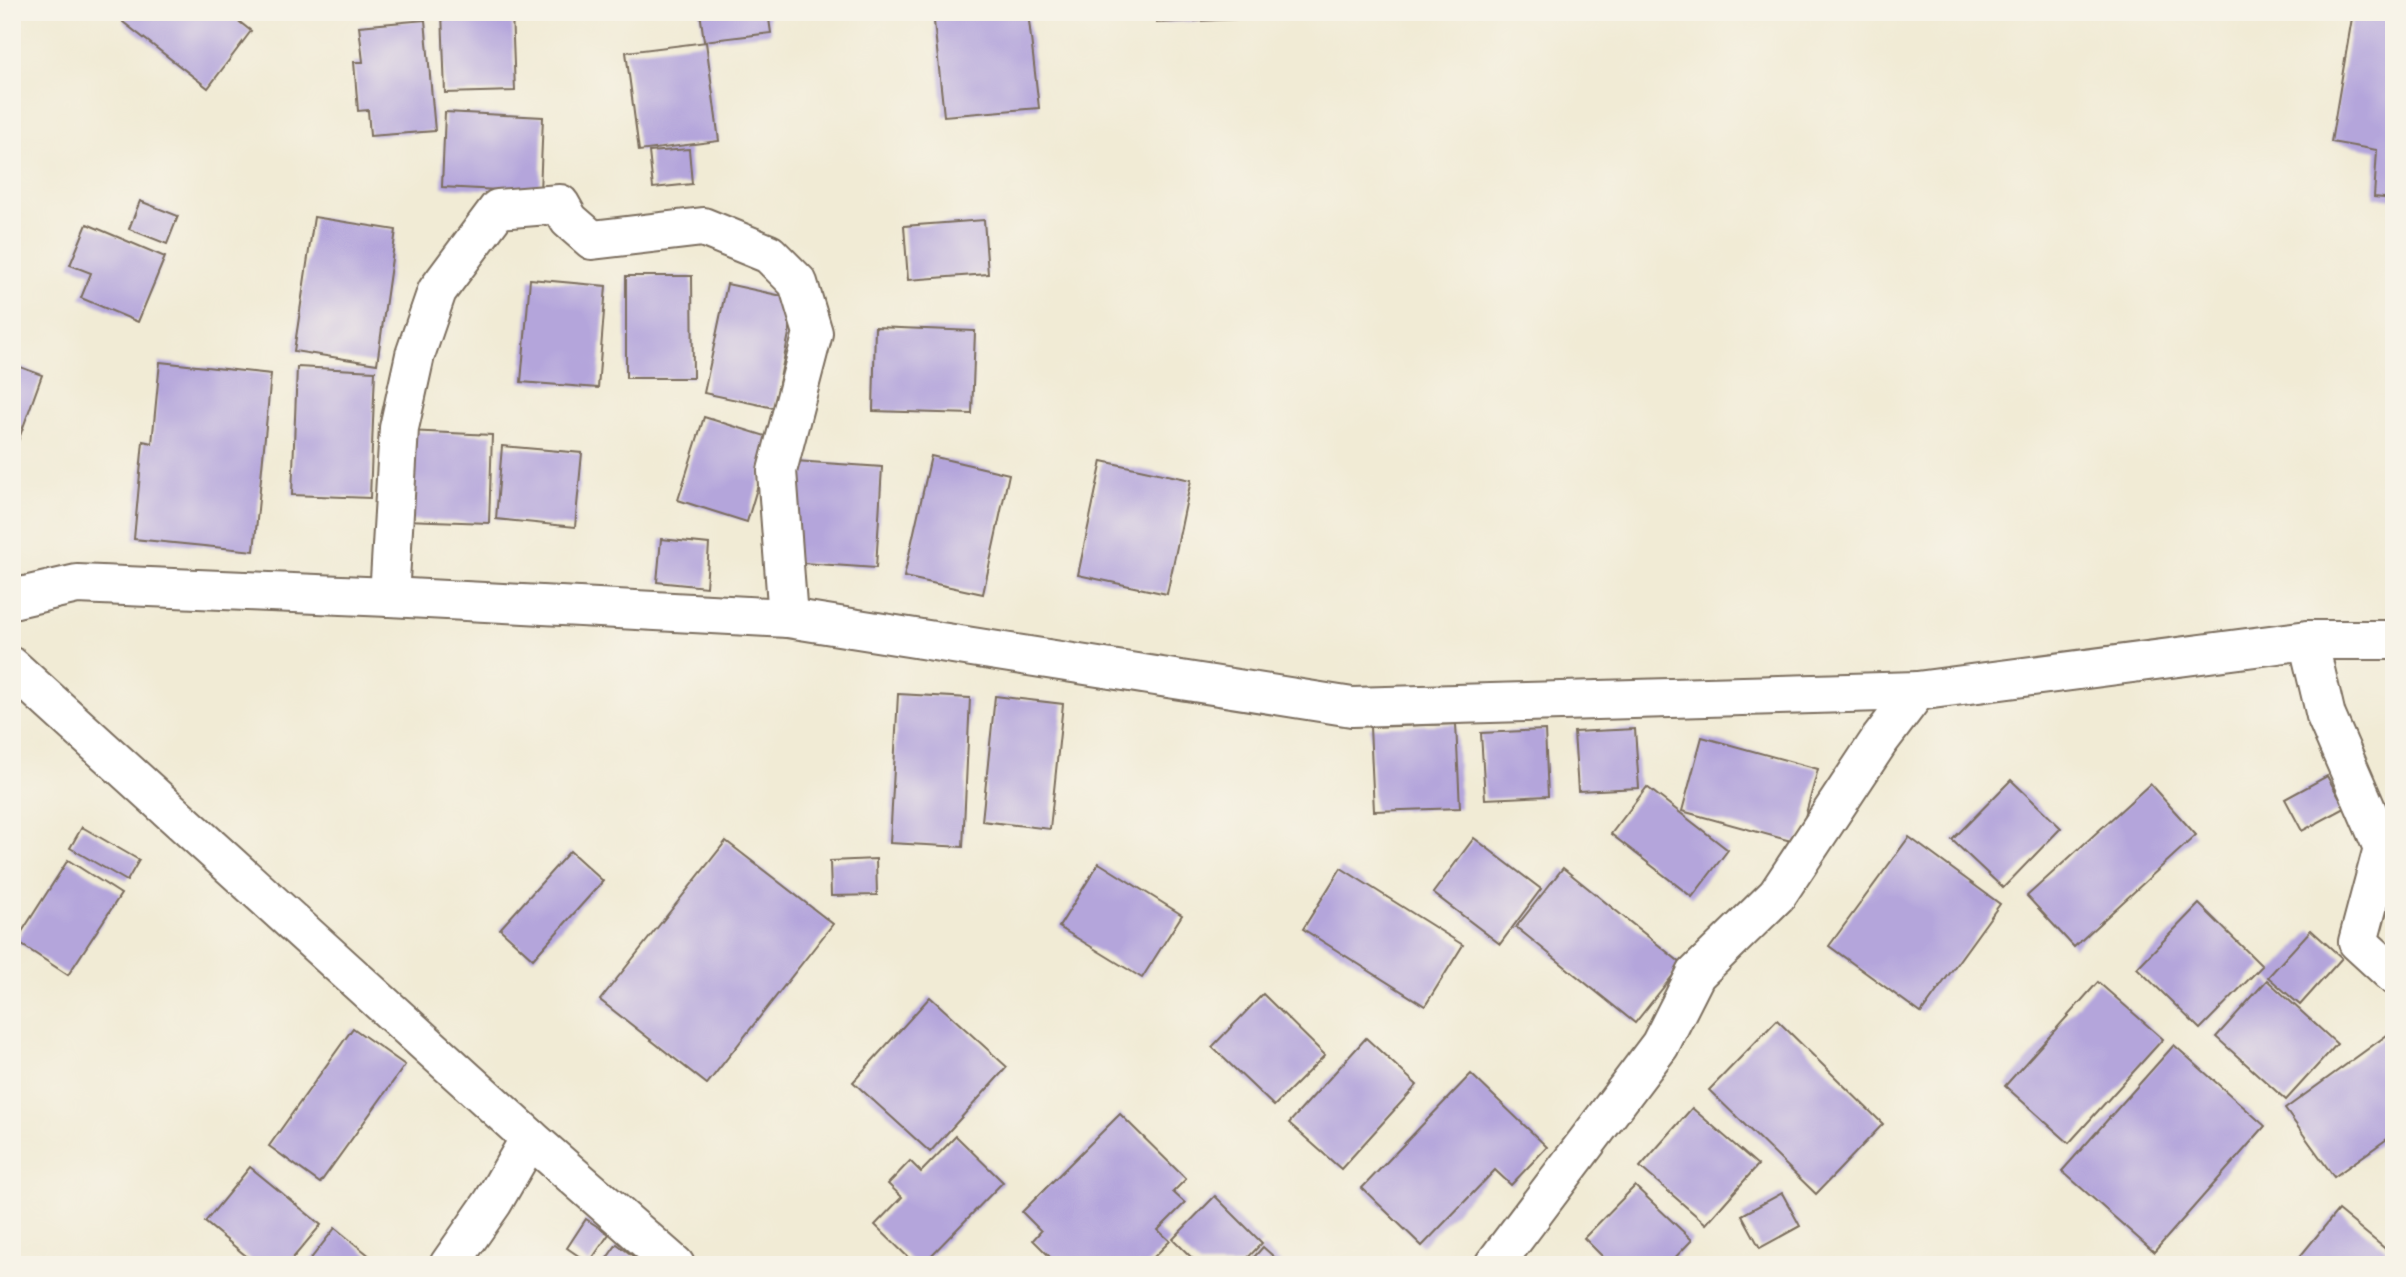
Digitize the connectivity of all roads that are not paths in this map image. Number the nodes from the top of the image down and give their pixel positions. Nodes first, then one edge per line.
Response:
1 (389, 597) junction
2 (12, 599) edge
3 (788, 618) junction
4 (2308, 640) junction
5 (2394, 640) edge
6 (12, 667) edge
7 (1917, 691) junction
8 (2394, 975) edge
9 (530, 1138) junction
10 (449, 1265) edge
11 (675, 1265) edge
12 (1494, 1265) edge

1 - 2 street
1 - 3 street
1 - 3 street
3 - 7 street
4 - 5 street
4 - 7 street
4 - 8 street
6 - 9 street
7 - 12 street
9 - 10 street
9 - 11 street

